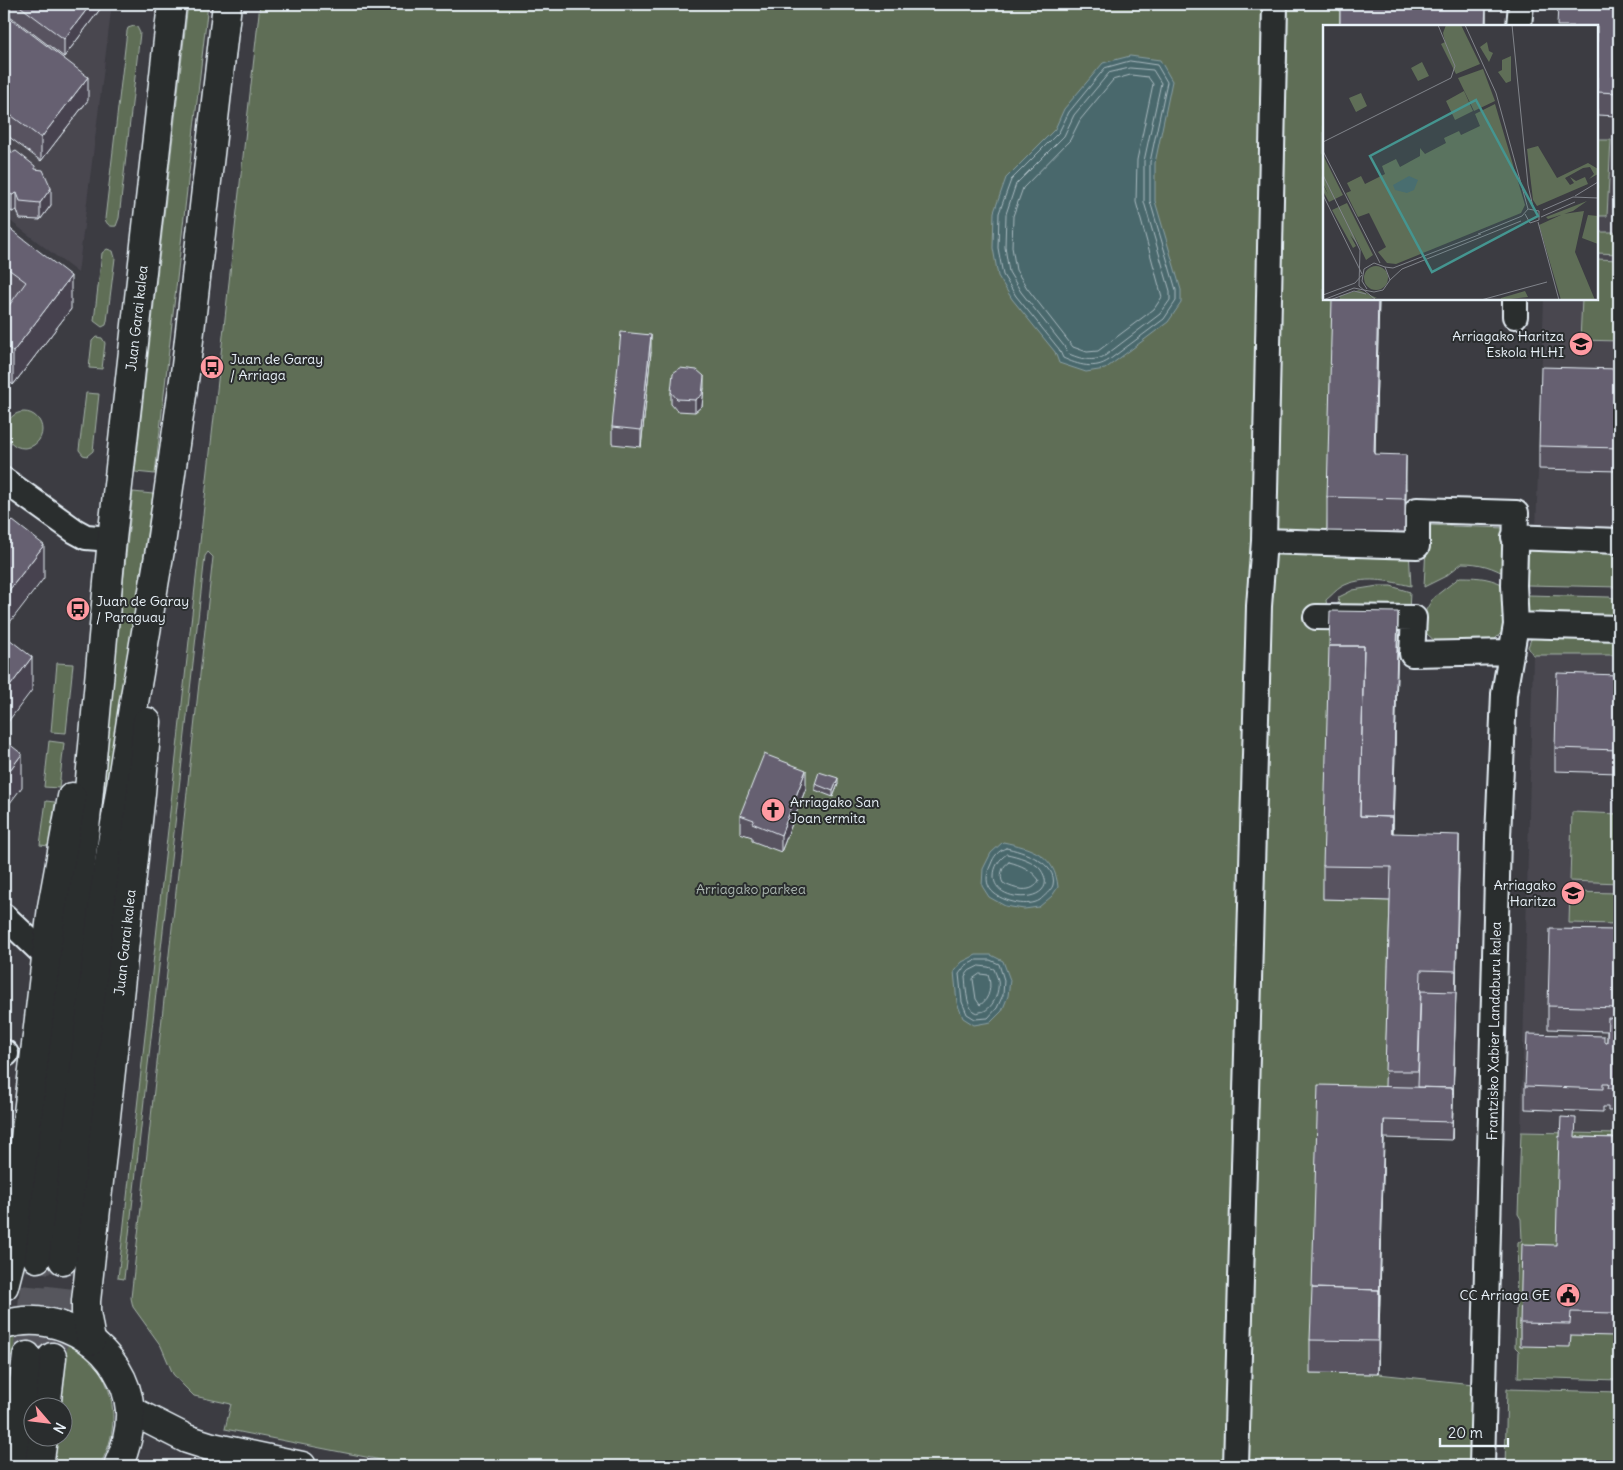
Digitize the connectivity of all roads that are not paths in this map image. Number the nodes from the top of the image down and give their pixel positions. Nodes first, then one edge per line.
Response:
1 (172, 4) edge
2 (226, 4) edge
3 (1275, 4) edge
4 (1520, 4) edge
5 (1519, 25) edge
6 (4, 480) edge
7 (1514, 537) junction
8 (112, 540) junction
9 (1264, 541) junction
10 (1619, 542) edge
11 (161, 544) junction
12 (1316, 617) dead end
13 (1516, 626) junction
14 (1619, 628) edge
15 (102, 633) junction
16 (1510, 652) junction
17 (4, 916) edge
18 (46, 956) junction
19 (10, 1213) edge
20 (4, 1286) edge
21 (4, 1325) edge
22 (91, 1341) junction
23 (34, 1364) tunnel mouth
24 (33, 1398) edge
25 (130, 1410) junction
26 (22, 1423) edge
27 (22, 1441) edge
28 (42, 1448) edge
29 (4, 1450) edge
30 (14, 1466) edge
31 (40, 1466) edge
32 (118, 1466) edge
33 (302, 1466) edge
34 (1236, 1466) edge
35 (1482, 1466) edge

1 - 8 main road, Juan Garai kalea
2 - 11 main road, Juan Garai kalea
3 - 9 street
4 - 5 street
6 - 8 street
7 - 9 street, Frantzisko Xabier Landaburu kalea
7 - 10 street
7 - 13 street, Frantzisko Xabier Landaburu kalea
8 - 15 main road, Juan Garai kalea
9 - 34 street
11 - 15 main road, Juan Garai kalea
11 - 22 main road, Juan Garai kalea
12 - 16 street
13 - 14 street
13 - 16 street, Frantzisko Xabier Landaburu kalea
15 - 18 main road, Juan Garai kalea
16 - 35 street, Frantzisko Xabier Landaburu kalea
17 - 18 street
18 - 19 main road, Juan Garai kalea
19 - 20 main road, Juan Garai kalea
21 - 22 main road
22 - 25 main road
23 - 24 main road
25 - 32 main road
25 - 33 main road
26 - 29 main road
27 - 30 main road
28 - 31 main road

